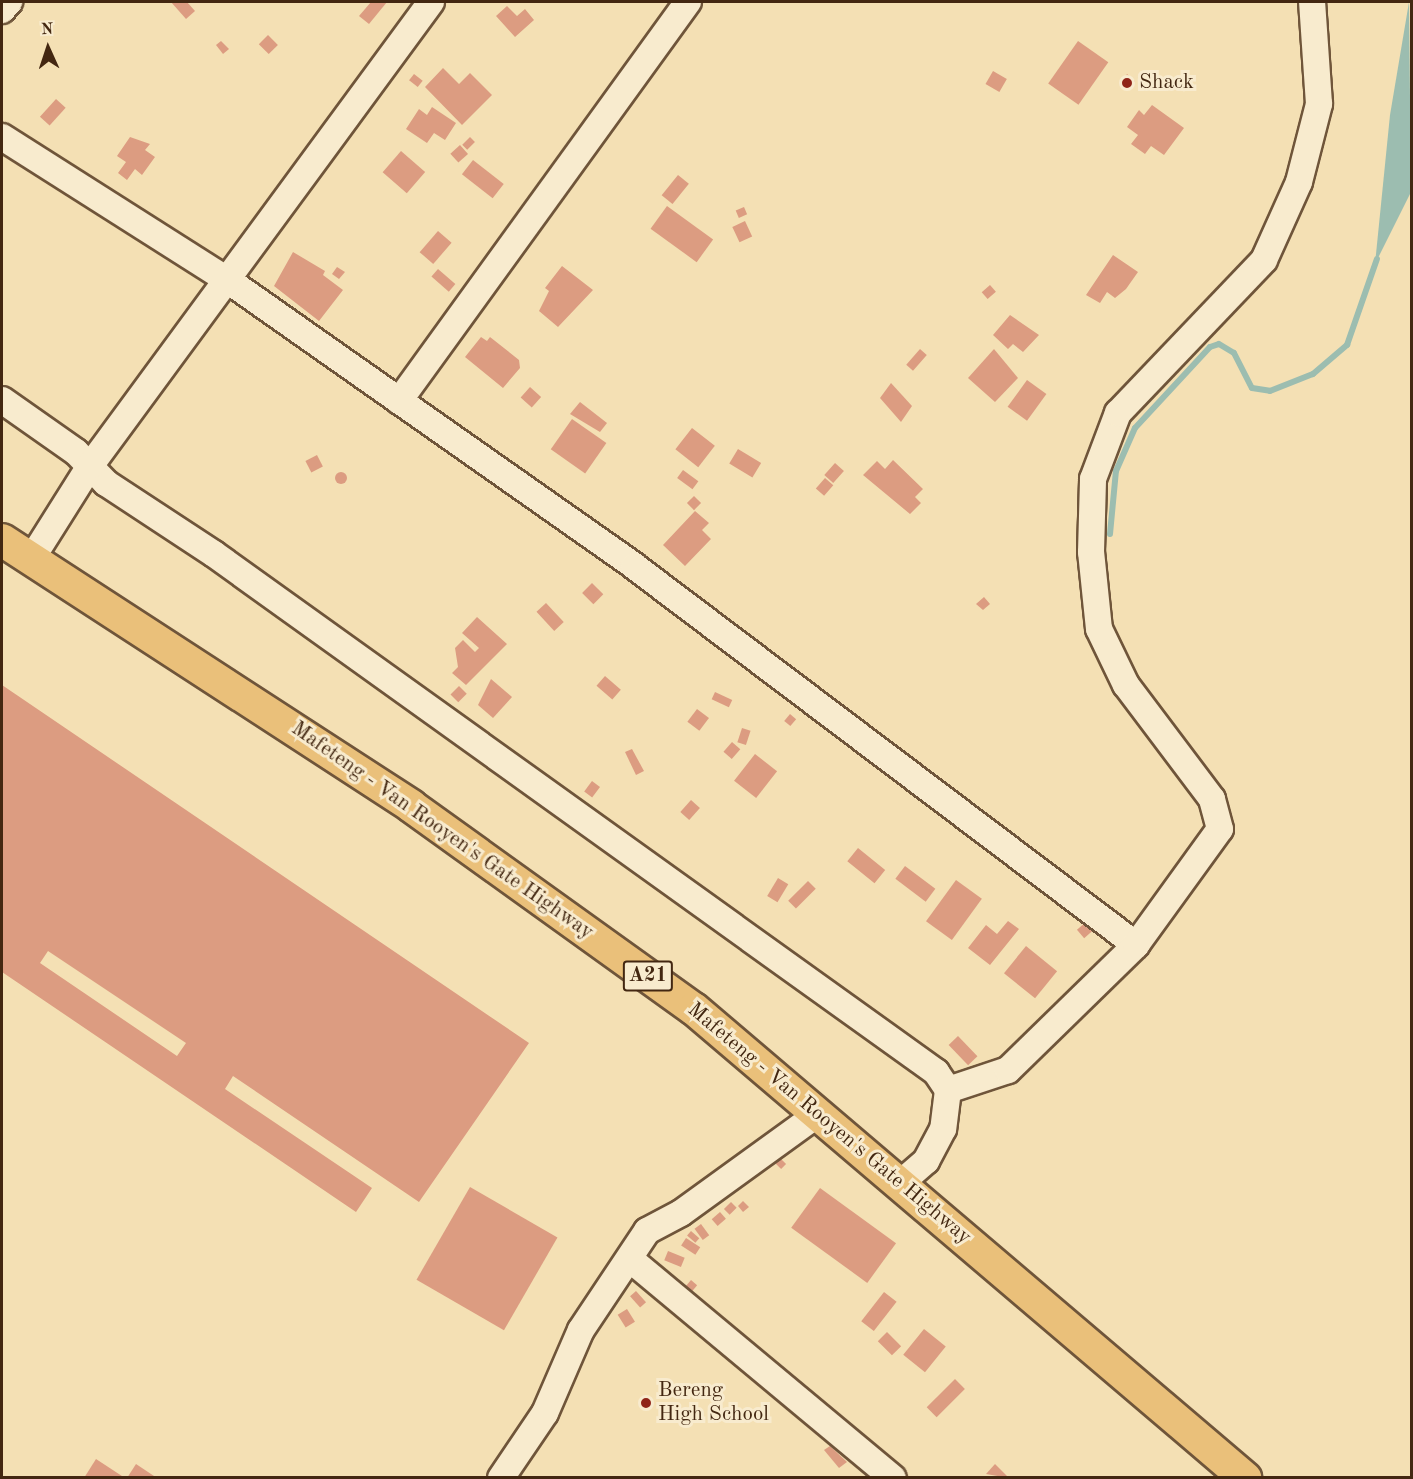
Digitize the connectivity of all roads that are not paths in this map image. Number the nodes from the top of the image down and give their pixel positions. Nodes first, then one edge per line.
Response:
1 (9, 2) edge
2 (431, 2) edge
3 (688, 2) edge
4 (1312, 2) edge
5 (2, 10) edge
6 (2, 137) edge
7 (229, 281) junction
8 (2, 400) edge
9 (399, 401) junction
10 (90, 466) junction
11 (2, 540) edge
12 (33, 558) junction
13 (1136, 945) junction
14 (948, 1090) junction
15 (815, 1116) junction
16 (901, 1183) junction
17 (630, 1259) junction
18 (501, 1478) edge
19 (893, 1478) edge
20 (1245, 1478) edge

1 - 5 street
2 - 7 street
3 - 9 street
4 - 13 street
6 - 7 street
7 - 9 street
7 - 10 street
8 - 10 street
9 - 13 street
10 - 12 street
10 - 14 street
11 - 12 main road, Mafeteng - Van Rooyen's Gate Highway / A21
12 - 15 main road, Mafeteng - Van Rooyen's Gate Highway / A21
13 - 14 street
14 - 16 street
15 - 16 main road, Mafeteng - Van Rooyen's Gate Highway / A21
15 - 17 street
16 - 20 main road, Mafeteng - Van Rooyen's Gate Highway / A21
17 - 18 street
17 - 19 street

